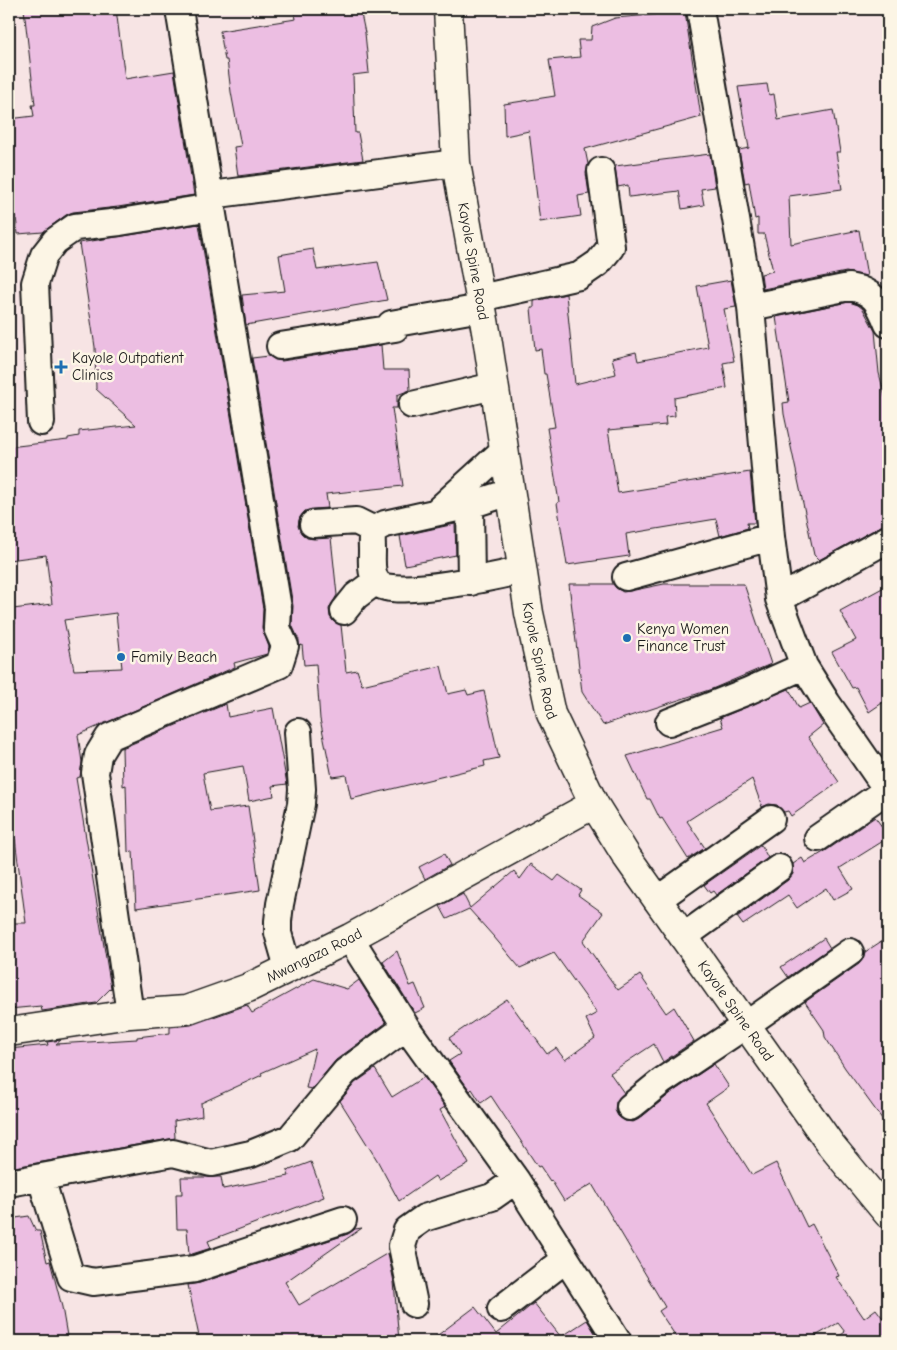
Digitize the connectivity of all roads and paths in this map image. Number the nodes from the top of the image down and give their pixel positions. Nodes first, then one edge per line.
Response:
1 (179, 9) edge
2 (448, 9) edge
3 (700, 9) edge
4 (456, 162) junction
5 (601, 171) dead end
6 (211, 201) junction
7 (481, 303) junction
8 (751, 307) junction
9 (888, 324) edge
10 (280, 346) dead end
11 (494, 386) junction
12 (412, 405) dead end
13 (41, 422) dead end
14 (504, 450) junction
15 (510, 492) junction
16 (470, 505) junction
17 (433, 514) junction
18 (313, 524) dead end
19 (374, 530) junction
20 (771, 537) junction
21 (888, 540) edge
22 (522, 570) junction
23 (626, 577) dead end
24 (376, 581) junction
25 (471, 582) junction
26 (779, 599) junction
27 (344, 611) dead end
28 (804, 666) junction
29 (669, 722) dead end
30 (298, 732) dead end
31 (888, 790) edge
32 (594, 804) junction
33 (771, 819) dead end
34 (818, 838) dead end
35 (779, 868) dead end
36 (657, 900) junction
37 (683, 937) junction
38 (350, 938) junction
39 (850, 952) dead end
40 (288, 968) junction
41 (130, 1014) junction
42 (746, 1026) junction
43 (406, 1027) junction
44 (9, 1032) edge
45 (630, 1107) dead end
46 (41, 1178) junction
47 (516, 1180) junction
48 (9, 1183) edge
49 (888, 1214) edge
50 (343, 1220) dead end
51 (566, 1259) junction
52 (414, 1304) dead end
53 (501, 1308) dead end
54 (618, 1341) edge

1 - 6 street
2 - 4 main road, Kayole Spine Road
3 - 8 street
4 - 6 street
4 - 7 main road, Kayole Spine Road
5 - 7 street
6 - 13 street
6 - 41 street
7 - 10 street
7 - 11 main road, Kayole Spine Road
8 - 9 street
8 - 20 street
11 - 12 street
11 - 14 main road, Kayole Spine Road
14 - 15 main road, Kayole Spine Road
14 - 17 street
15 - 16 street
15 - 22 main road, Kayole Spine Road
16 - 17 street
16 - 25 street
17 - 19 street
18 - 19 street
19 - 24 street
20 - 23 street
20 - 26 street
21 - 26 street
22 - 25 street
22 - 32 main road, Kayole Spine Road
24 - 25 street
24 - 27 street
26 - 28 street
28 - 29 street
28 - 31 street
30 - 40 street
31 - 34 street
32 - 36 main road, Kayole Spine Road
32 - 38 main road, Mwangaza Road
33 - 36 street
35 - 37 street
36 - 37 main road, Kayole Spine Road
37 - 42 main road, Kayole Spine Road
38 - 40 main road, Mwangaza Road
38 - 43 street
39 - 42 street
40 - 41 main road, Mwangaza Road
41 - 44 main road, Mwangaza Road
42 - 45 street
42 - 49 main road, Kayole Spine Road
43 - 46 street
43 - 47 street
46 - 48 street
46 - 50 street
47 - 51 street
47 - 52 street
51 - 53 street
51 - 54 street

